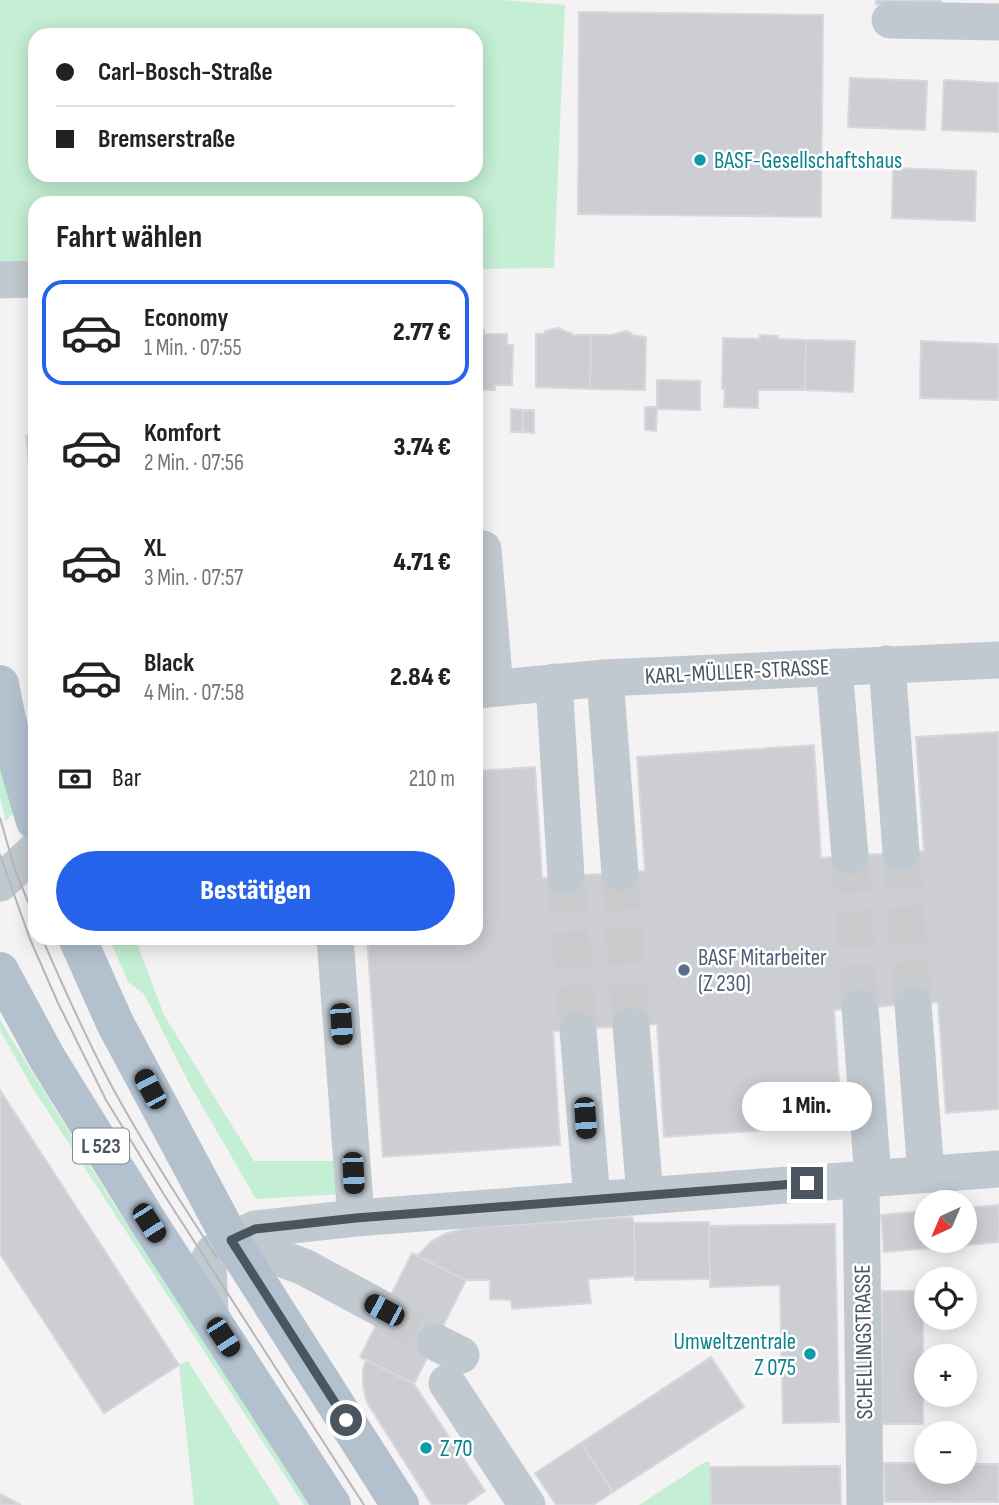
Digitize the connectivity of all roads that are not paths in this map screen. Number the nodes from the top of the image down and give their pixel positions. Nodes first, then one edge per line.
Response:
1 (890, 20) dead end
2 (999, 22) edge
3 (28, 279) edge
4 (0, 280) edge
5 (483, 549) dead end
6 (999, 660) edge
7 (887, 664) junction
8 (834, 667) junction
9 (605, 678) junction
10 (554, 682) junction
11 (485, 689) edge
12 (14, 714) edge
13 (28, 799) edge
14 (901, 852) tunnel mouth
15 (850, 856) tunnel mouth
16 (28, 857) edge
17 (620, 873) tunnel mouth
18 (566, 876) tunnel mouth
19 (0, 883) edge
20 (80, 945) edge
21 (336, 945) edge
22 (0, 971) edge
23 (913, 1004) tunnel mouth
24 (860, 1008) tunnel mouth
25 (631, 1026) tunnel mouth
26 (578, 1030) tunnel mouth
27 (637, 1088) junction
28 (583, 1091) junction
29 (999, 1169) edge
30 (926, 1174) junction
31 (867, 1179) junction
32 (645, 1196) junction
33 (592, 1200) junction
34 (356, 1218) junction
35 (231, 1240) junction
36 (384, 1310) tunnel mouth
37 (210, 1316) junction
38 (448, 1360) tunnel mouth
39 (516, 1501) edge
40 (332, 1505) edge
41 (400, 1505) edge
42 (865, 1505) edge

1 - 2 street
3 - 4 street
5 - 11 street
6 - 7 street, KARL-MÜLLER-STRASSE
7 - 8 street, KARL-MÜLLER-STRASSE
7 - 14 street
8 - 9 street, KARL-MÜLLER-STRASSE
8 - 15 street
9 - 10 street, KARL-MÜLLER-STRASSE
9 - 17 street
10 - 11 street, KARL-MÜLLER-STRASSE
10 - 18 street
12 - 13 main road
16 - 19 street
20 - 35 main road
21 - 34 street
22 - 37 main road, L 523
23 - 30 street
24 - 31 street, SCHELLINGSTRASSE
25 - 27 street
26 - 28 street
27 - 28 street
27 - 32 street
28 - 33 street
29 - 30 street
30 - 31 street
31 - 32 street
31 - 42 street, SCHELLINGSTRASSE
32 - 33 street
33 - 34 street
34 - 35 street
35 - 36 street
35 - 37 street
35 - 41 main road
37 - 40 main road, L 523
38 - 39 street

